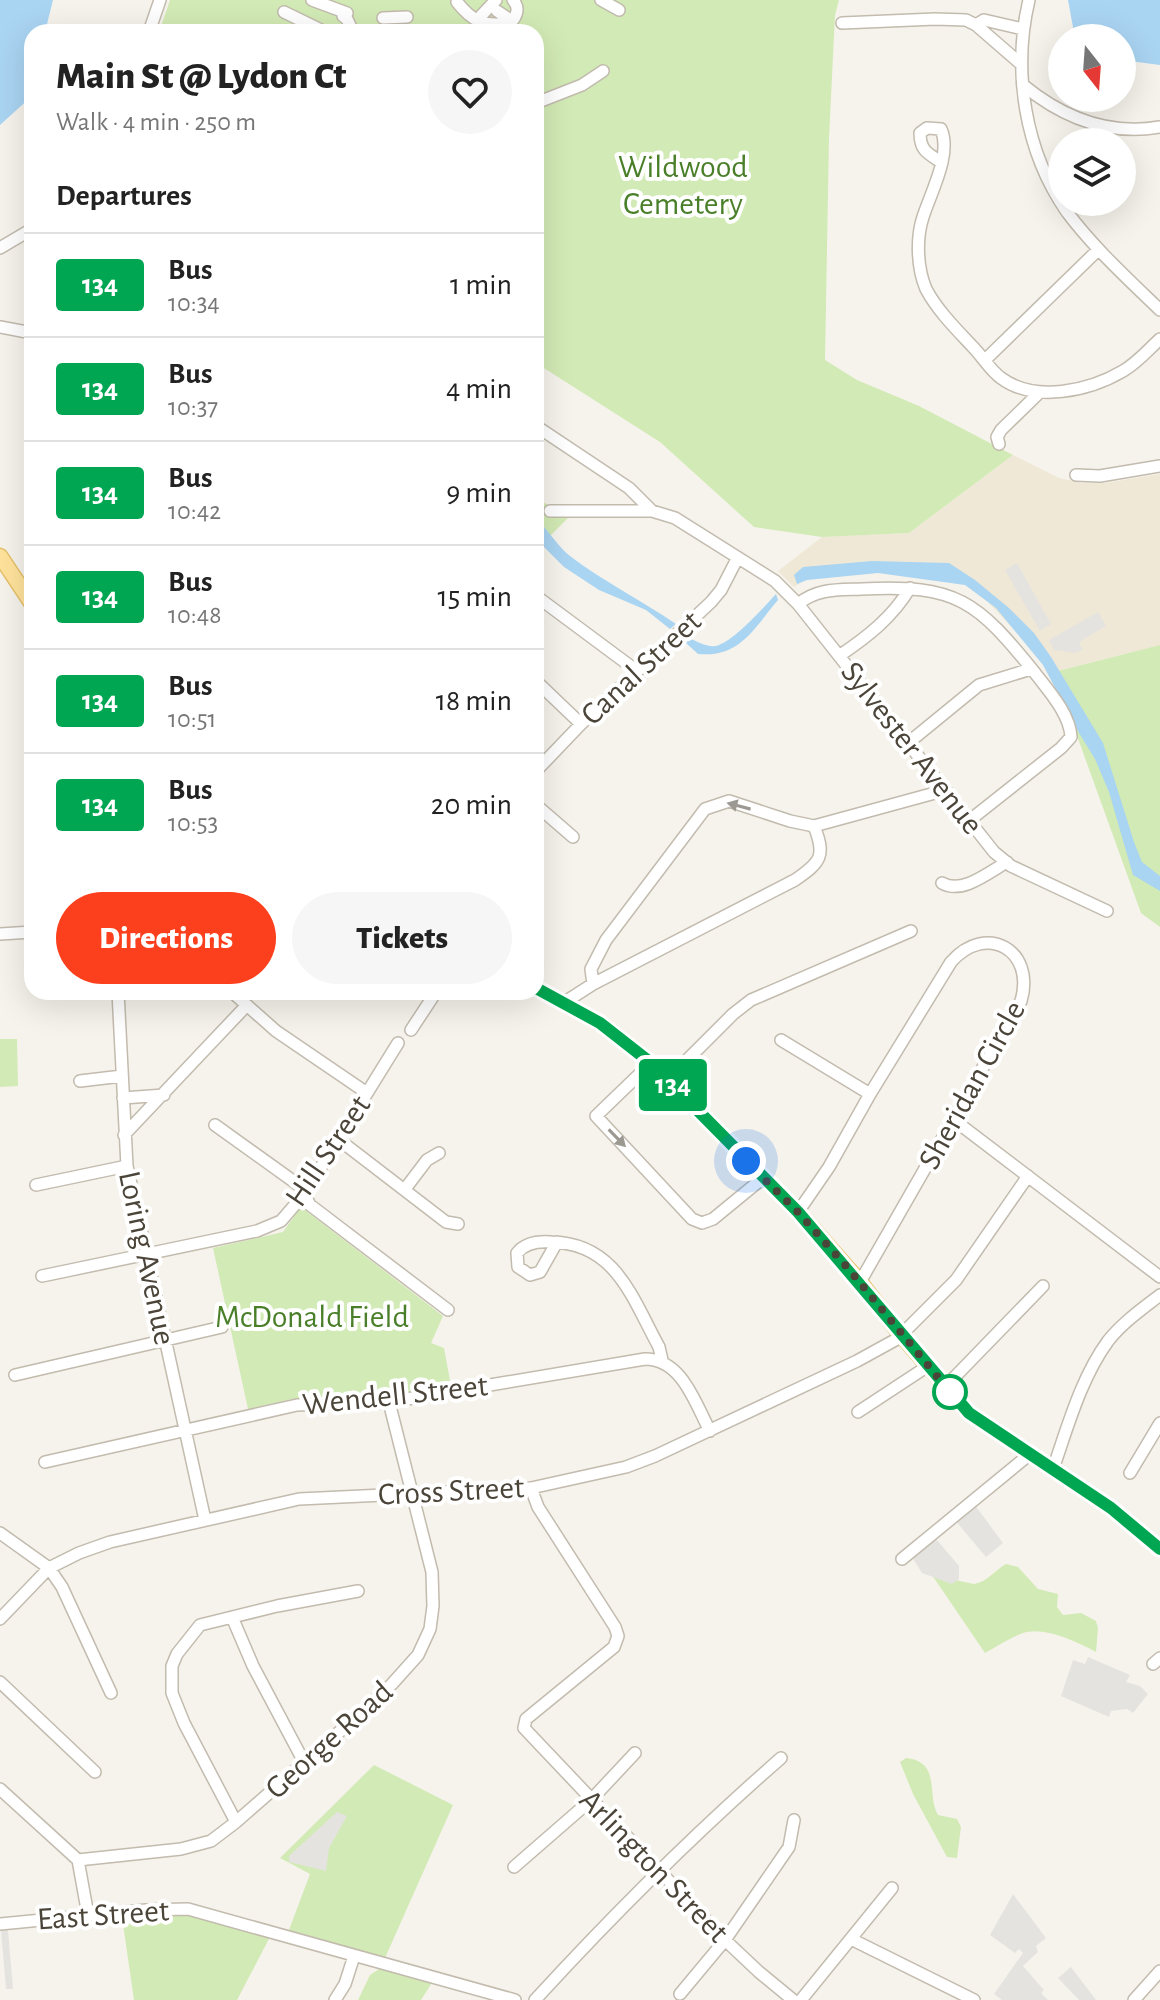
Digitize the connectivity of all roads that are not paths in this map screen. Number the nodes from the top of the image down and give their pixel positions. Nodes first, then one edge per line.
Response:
1 (160, 0) edge
2 (312, 0) edge
3 (513, 0) edge
4 (601, 0) edge
5 (1029, 0) edge
6 (457, 2) dead end
7 (497, 6) edge
8 (619, 10) dead end
9 (284, 12) dead end
10 (407, 17) dead end
11 (383, 18) dead end
12 (478, 19) junction
13 (509, 19) junction
14 (842, 23) dead end
15 (152, 24) edge
16 (309, 24) edge
17 (350, 24) edge
18 (482, 24) edge
19 (501, 24) edge
20 (976, 25) junction
21 (1023, 29) junction
22 (1021, 64) junction
23 (603, 71) dead end
24 (1023, 85) junction
25 (544, 100) edge
26 (1160, 127) edge
27 (941, 162) dead end
28 (24, 234) edge
29 (0, 248) edge
30 (1098, 250) junction
31 (1160, 310) edge
32 (0, 327) edge
33 (24, 332) edge
34 (1160, 339) edge
35 (985, 360) junction
36 (1040, 392) junction
37 (544, 431) edge
38 (999, 444) dead end
39 (1160, 466) edge
40 (1076, 475) dead end
41 (550, 511) dead end
42 (652, 511) junction
43 (0, 556) edge
44 (737, 559) junction
45 (910, 588) junction
46 (24, 592) edge
47 (544, 602) edge
48 (798, 604) junction
49 (839, 656) junction
50 (1031, 669) junction
51 (637, 671) junction
52 (544, 689) edge
53 (581, 724) junction
54 (908, 743) junction
55 (544, 763) edge
56 (946, 790) junction
57 (544, 812) edge
58 (970, 820) junction
59 (814, 826) junction
60 (573, 837) dead end
61 (1007, 862) junction
62 (942, 883) dead end
63 (1107, 911) dead end
64 (911, 931) dead end
65 (24, 932) edge
66 (0, 934) edge
67 (593, 984) junction
68 (544, 992) edge
69 (118, 1000) edge
70 (241, 1000) edge
71 (431, 1000) edge
72 (565, 1002) junction
73 (247, 1005) junction
74 (411, 1030) dead end
75 (781, 1040) dead end
76 (398, 1043) dead end
77 (651, 1063) junction
78 (122, 1076) junction
79 (667, 1080) junction
80 (80, 1081) dead end
81 (367, 1093) junction
82 (870, 1094) junction
83 (164, 1095) junction
84 (123, 1098) junction
85 (954, 1120) junction
86 (215, 1125) dead end
87 (124, 1135) junction
88 (338, 1139) junction
89 (439, 1153) dead end
90 (127, 1166) junction
91 (1028, 1176) junction
92 (763, 1178) junction
93 (36, 1185) dead end
94 (405, 1189) junction
95 (305, 1193) junction
96 (798, 1212) junction
97 (458, 1224) dead end
98 (557, 1242) dead end
99 (145, 1254) junction
100 (42, 1276) dead end
101 (1160, 1277) edge
102 (860, 1282) junction
103 (1043, 1286) dead end
104 (1160, 1295) edge
105 (448, 1310) dead end
106 (222, 1327) dead end
107 (901, 1335) junction
108 (164, 1342) junction
109 (662, 1360) junction
110 (928, 1366) junction
111 (15, 1375) dead end
112 (945, 1387) junction
113 (389, 1402) junction
114 (858, 1412) dead end
115 (1160, 1423) edge
116 (185, 1431) junction
117 (710, 1431) junction
118 (1030, 1454) junction
119 (45, 1462) dead end
120 (1053, 1469) junction
121 (1130, 1473) dead end
122 (531, 1488) junction
123 (411, 1494) junction
124 (205, 1520) junction
125 (0, 1533) edge
126 (1160, 1548) edge
127 (902, 1559) dead end
128 (49, 1568) junction
129 (358, 1591) dead end
130 (232, 1617) junction
131 (0, 1619) edge
132 (0, 1682) edge
133 (111, 1693) dead end
134 (635, 1753) dead end
135 (781, 1758) dead end
136 (304, 1762) junction
137 (95, 1772) dead end
138 (0, 1789) edge
139 (591, 1800) junction
140 (794, 1820) dead end
141 (236, 1822) junction
142 (78, 1860) junction
143 (514, 1867) dead end
144 (660, 1871) junction
145 (892, 1888) dead end
146 (88, 1915) junction
147 (0, 1924) edge
148 (851, 1939) junction
149 (725, 1940) junction
150 (354, 1956) junction
151 (1160, 1971) edge
152 (680, 1994) dead end
153 (335, 2000) edge
154 (515, 2000) edge
155 (535, 2000) edge
156 (793, 2000) edge
157 (801, 2000) edge
158 (974, 2000) edge
159 (1134, 2000) edge

1 - 15 street
2 - 17 street
3 - 13 street
4 - 8 street
5 - 21 street
6 - 12 street
7 - 12 street
7 - 13 street
9 - 16 street
10 - 11 street
12 - 18 street
13 - 19 street
14 - 20 street
20 - 21 street
20 - 22 street
21 - 22 street
22 - 24 street
23 - 25 street
24 - 26 street
24 - 30 street
27 - 35 street
28 - 29 street
30 - 31 street
30 - 35 street
32 - 33 street
34 - 36 street
35 - 36 street
36 - 38 street
37 - 42 street
39 - 40 street
41 - 42 street
42 - 44 street, Sylvester Avenue
43 - 46 main road
44 - 48 street, Sylvester Avenue
44 - 51 street, Canal Street
45 - 48 street
45 - 49 street
45 - 50 street
47 - 51 street
48 - 49 street, Sylvester Avenue
49 - 54 street, Sylvester Avenue
50 - 54 street
50 - 58 street
51 - 53 street, Canal Street
52 - 53 street
53 - 55 street, Canal Street
54 - 56 street, Sylvester Avenue
56 - 58 street, Sylvester Avenue
56 - 59 street
57 - 60 street
58 - 61 street, Sylvester Avenue
59 - 67 street
59 -> 67 street
61 - 62 street
61 - 63 street, Sylvester Avenue
64 - 79 street
65 - 66 street
67 - 72 street
68 - 72 main road
69 - 78 street, Loring Avenue
70 - 73 street
71 - 74 street
72 - 77 main road
73 - 81 street
73 - 83 street
75 - 82 street
76 - 81 street, Hill Street
77 - 79 main road
77 -> 92 street
78 - 80 street
78 - 84 street, Loring Avenue
79 - 92 main road
81 - 88 street, Hill Street
82 - 85 street, Sheridan Circle
82 - 96 street, Sheridan Circle
83 - 84 street
83 - 87 street
84 - 87 street, Loring Avenue
85 - 91 street
85 - 102 street, Sheridan Circle
86 - 95 street
87 - 90 street, Loring Avenue
88 - 94 street
88 - 95 street, Hill Street
89 - 94 street
90 - 93 street
90 - 99 street, Loring Avenue
91 - 101 street
91 - 107 street, Cross Street
92 - 96 main road
94 - 97 street
95 - 99 street, Hill Street
95 - 105 street
96 - 102 main road
98 - 109 street
99 - 100 street, Hill Street
99 - 108 street, Loring Avenue
102 - 107 main road
103 - 112 street
104 - 120 street
106 - 108 street
107 - 110 main road
107 - 117 street, Cross Street
108 - 111 street
108 - 116 street, Loring Avenue
109 - 113 street, Wendell Street
109 - 117 street
110 - 112 main road
110 - 114 street
112 - 118 main road
113 - 116 street, Wendell Street
113 - 123 street, George Road
115 - 121 street
116 - 119 street, Wendell Street
116 - 124 street, Loring Avenue
117 - 122 street, Cross Street
118 - 120 main road
118 - 127 street
120 - 126 main road
122 - 123 street, Cross Street
122 - 139 street, Arlington Street
123 - 124 street, Cross Street
123 - 136 street, George Road
124 - 128 street, Cross Street
125 - 128 street
128 - 131 street, Cross Street
128 - 133 street
129 - 130 street
130 - 136 street
130 - 141 street
132 - 137 street
134 - 139 street
135 - 144 street
136 - 141 street, George Road
138 - 142 street
139 - 143 street
139 - 144 street, Arlington Street
140 - 149 street
141 - 142 street, George Road
142 - 146 street
144 - 149 street, Arlington Street
144 - 155 street
145 - 148 street
146 - 147 street, East Street
146 - 150 street, East Street
148 - 157 street
148 - 158 street
149 - 152 street
149 - 156 street, Arlington Street
150 - 153 street
150 - 154 street, East Street
151 - 159 street

